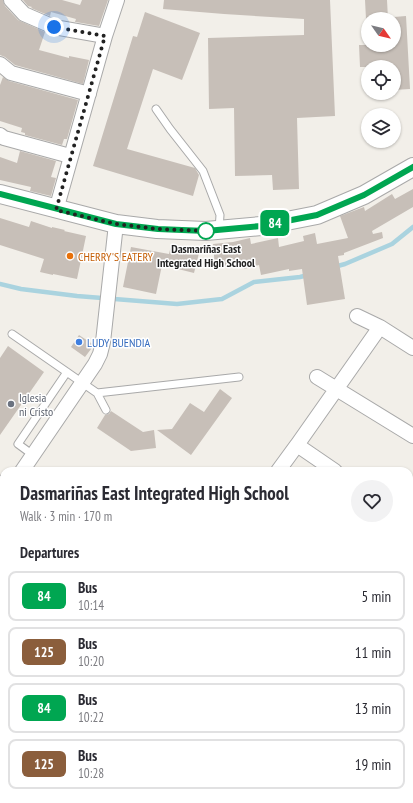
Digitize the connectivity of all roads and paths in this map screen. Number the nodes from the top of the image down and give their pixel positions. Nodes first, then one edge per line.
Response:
1 (11, 0) edge
2 (117, 0) edge
3 (105, 36) junction
4 (0, 64) edge
5 (89, 94) junction
6 (156, 109) dead end
7 (0, 135) edge
8 (70, 156) junction
9 (413, 167) edge
10 (0, 194) edge
11 (56, 210) junction
12 (116, 224) junction
13 (219, 230) junction
14 (357, 316) dead end
15 (380, 327) junction
16 (12, 334) dead end
17 (413, 348) edge
18 (67, 372) junction
19 (239, 377) dead end
20 (317, 377) dead end
21 (82, 383) junction
22 (336, 390) junction
23 (97, 393) junction
24 (106, 410) dead end
25 (413, 436) edge
26 (297, 445) junction
27 (33, 455) junction
28 (25, 467) edge
29 (281, 467) edge
30 (329, 467) edge

1 - 3 street
2 - 3 street
3 - 5 street
4 - 5 street
5 - 8 street
6 - 13 lane
7 - 8 street
8 - 11 street
9 - 13 street
10 - 11 street
11 - 12 street
12 - 13 street
12 - 21 street
14 - 15 street
15 - 17 street
15 - 22 street
16 - 18 lane
18 - 21 lane
18 - 27 lane
19 - 23 lane
20 - 22 street
21 - 23 lane
21 - 27 street
22 - 25 street
22 - 26 street
23 - 24 lane
26 - 29 street
26 - 30 street
27 - 28 street

